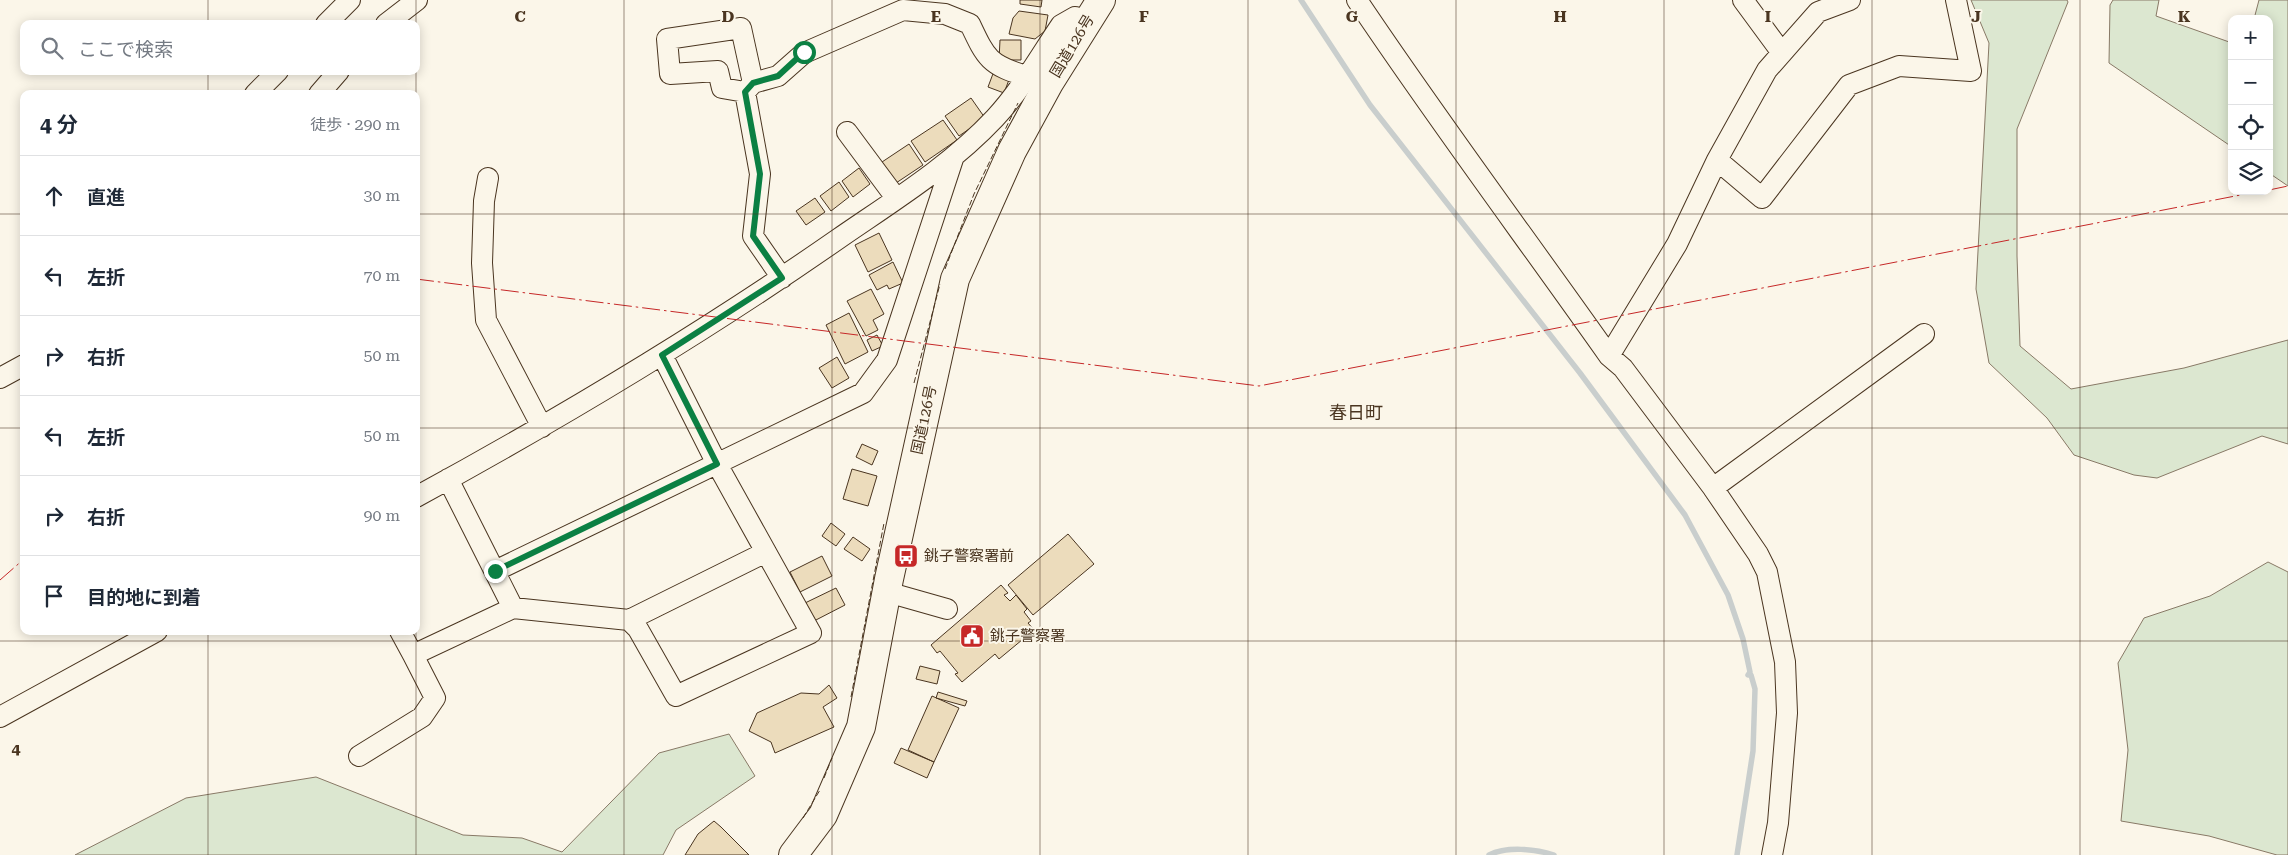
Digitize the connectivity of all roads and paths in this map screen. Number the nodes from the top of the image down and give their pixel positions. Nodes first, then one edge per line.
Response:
1 (350, 0) edge
2 (417, 0) edge
3 (1357, 0) edge
4 (1743, 0) edge
5 (1850, 0) edge
6 (1956, 0) edge
7 (1094, 10) edge
8 (330, 20) edge
9 (391, 20) edge
10 (1782, 53) junction
11 (274, 75) edge
12 (335, 75) edge
13 (1026, 76) junction
14 (749, 88) junction
15 (259, 90) edge
16 (322, 90) edge
17 (847, 132) dead end
18 (953, 159) junction
19 (1717, 160) junction
20 (488, 178) dead end
21 (896, 198) junction
22 (782, 278) junction
23 (1924, 334) dead end
24 (662, 355) junction
25 (1609, 356) junction
26 (20, 367) edge
27 (0, 378) edge
28 (542, 427) junction
29 (717, 464) junction
30 (448, 479) junction
31 (1713, 488) junction
32 (420, 495) edge
33 (766, 552) junction
34 (495, 571) junction
35 (887, 592) junction
36 (514, 608) junction
37 (947, 609) dead end
38 (629, 620) junction
39 (150, 635) edge
40 (402, 635) edge
41 (412, 656) junction
42 (0, 717) edge
43 (358, 756) dead end
44 (793, 855) edge
45 (1772, 855) edge

1 - 8 street
2 - 9 street
3 - 25 street
4 - 10 street
5 - 10 street
6 - 19 street
7 - 13 street
7 - 35 highway, 国道126号
10 - 19 street
11 - 15 street
12 - 16 street
13 - 14 street
13 - 18 street
14 - 14 street
14 - 22 street
17 - 21 street
18 - 21 street
18 - 29 street
19 - 25 street
20 - 28 street
21 - 22 street
22 - 24 street
23 - 31 street
24 - 28 street
24 - 29 street
25 - 31 street
26 - 27 street
28 - 30 street
29 - 33 street
29 - 34 street
30 - 32 street
30 - 34 street
31 - 45 street
33 - 38 street
33 - 38 street
34 - 36 street
35 - 37 street
35 - 44 highway, 国道126号
36 - 38 street
36 - 41 street
39 - 42 street
40 - 41 street
41 - 43 street

